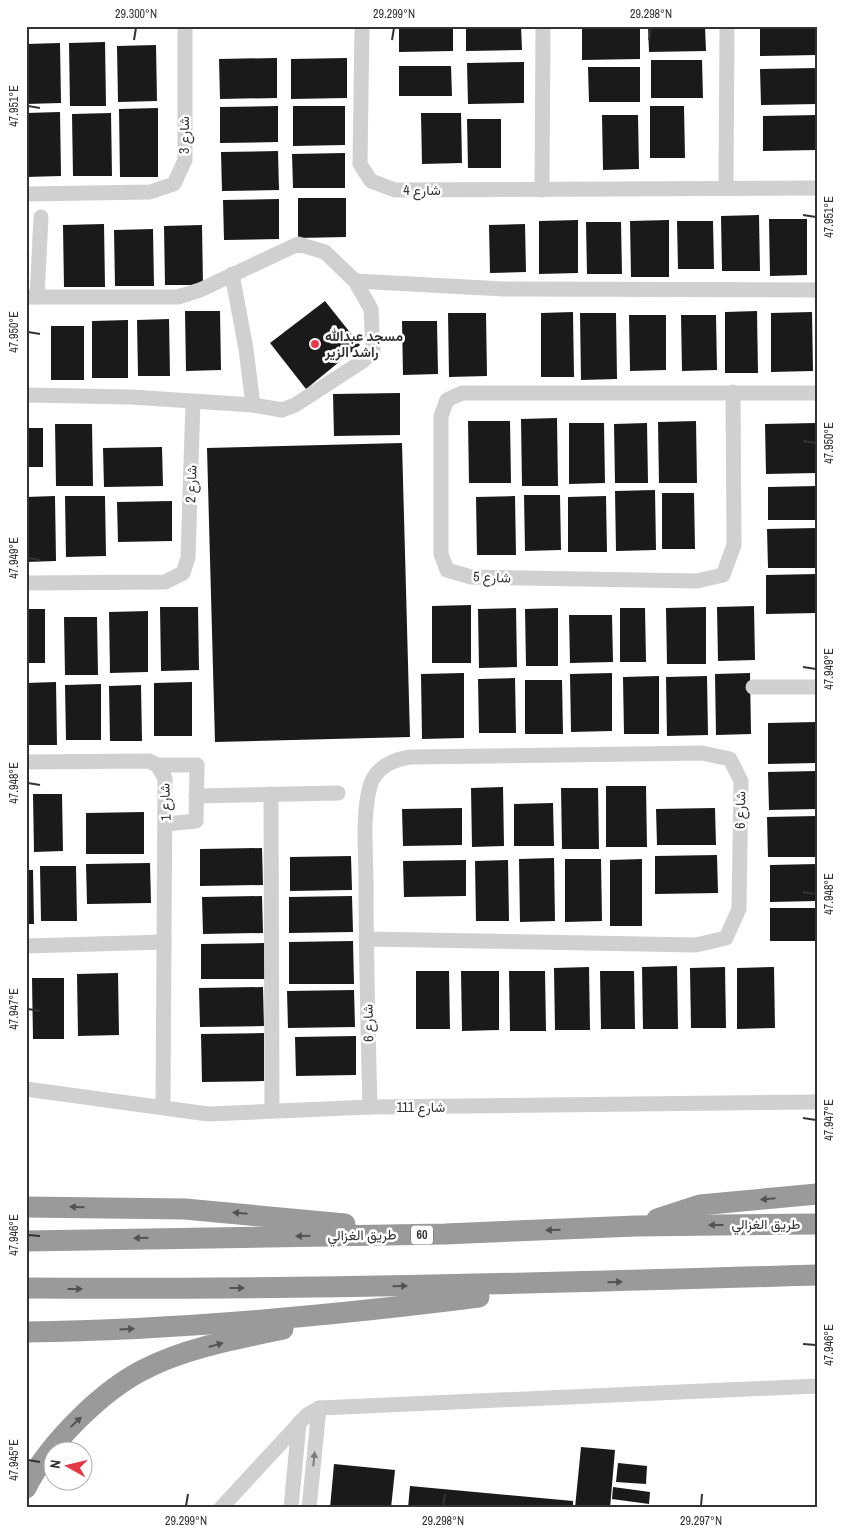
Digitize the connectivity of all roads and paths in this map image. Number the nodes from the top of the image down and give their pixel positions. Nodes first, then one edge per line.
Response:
1 (184, 26) edge
2 (362, 26) edge
3 (543, 26) edge
4 (727, 26) edge
5 (726, 188) junction
6 (817, 188) edge
7 (542, 190) junction
8 (26, 194) edge
9 (41, 217) dead end
10 (232, 274) junction
11 (355, 281) junction
12 (817, 290) edge
13 (32, 297) edge
14 (733, 392) junction
15 (817, 393) edge
16 (26, 395) edge
17 (193, 402) junction
18 (253, 405) junction
19 (26, 583) edge
20 (753, 687) dead end
21 (817, 687) edge
22 (26, 762) edge
23 (157, 765) junction
24 (338, 793) dead end
25 (271, 794) junction
26 (196, 796) junction
27 (166, 824) junction
28 (366, 939) junction
29 (164, 942) junction
30 (26, 946) edge
31 (26, 1089) edge
32 (817, 1102) edge
33 (162, 1106) junction
34 (370, 1107) junction
35 (272, 1110) junction
36 (817, 1194) edge
37 (26, 1207) edge
38 (817, 1224) edge
39 (636, 1226) junction
40 (445, 1234) junction
41 (26, 1241) edge
42 (817, 1276) edge
43 (582, 1283) junction
44 (26, 1288) edge
45 (362, 1312) junction
46 (26, 1332) edge
47 (817, 1386) edge
48 (319, 1408) junction
49 (300, 1423) junction
50 (26, 1488) edge
51 (221, 1508) edge
52 (290, 1508) edge
53 (309, 1508) edge

1 - 8 street, شارع 3
2 - 7 street, شارع 4
3 - 7 street
4 - 5 street
5 - 6 street, شارع 4
5 - 7 street, شارع 4
9 - 13 street
10 - 11 street
10 - 13 street
10 - 18 street
11 - 12 street
11 - 18 street
14 - 14 street, شارع 5
14 - 15 street, شارع 5
16 - 17 street
17 - 18 street
17 - 19 street, شارع 2
20 - 21 street
22 - 23 street, شارع 1
23 - 26 street
23 - 27 street, شارع 1
24 - 25 street
25 - 26 street
25 - 35 street
26 - 27 street
27 - 29 street, شارع 1
28 - 28 street, شارع 6
28 - 34 street, شارع 6
29 - 30 street
29 - 33 street, شارع 1
31 - 33 street, شارع 111
32 - 34 street, شارع 111
33 - 35 street, شارع 111
34 - 35 street, شارع 111
36 -> 39 highway
40 -> 37 highway
38 -> 39 highway, طريق الغزالي / 60
39 -> 40 highway, طريق الغزالي / 60
40 -> 41 highway, طريق الغزالي / 60
43 -> 42 highway
44 -> 43 highway
43 - 45 highway
46 -> 45 highway
50 -> 45 highway
47 - 48 street
48 - 49 street
53 -> 48 street
49 - 51 street
49 - 52 street

